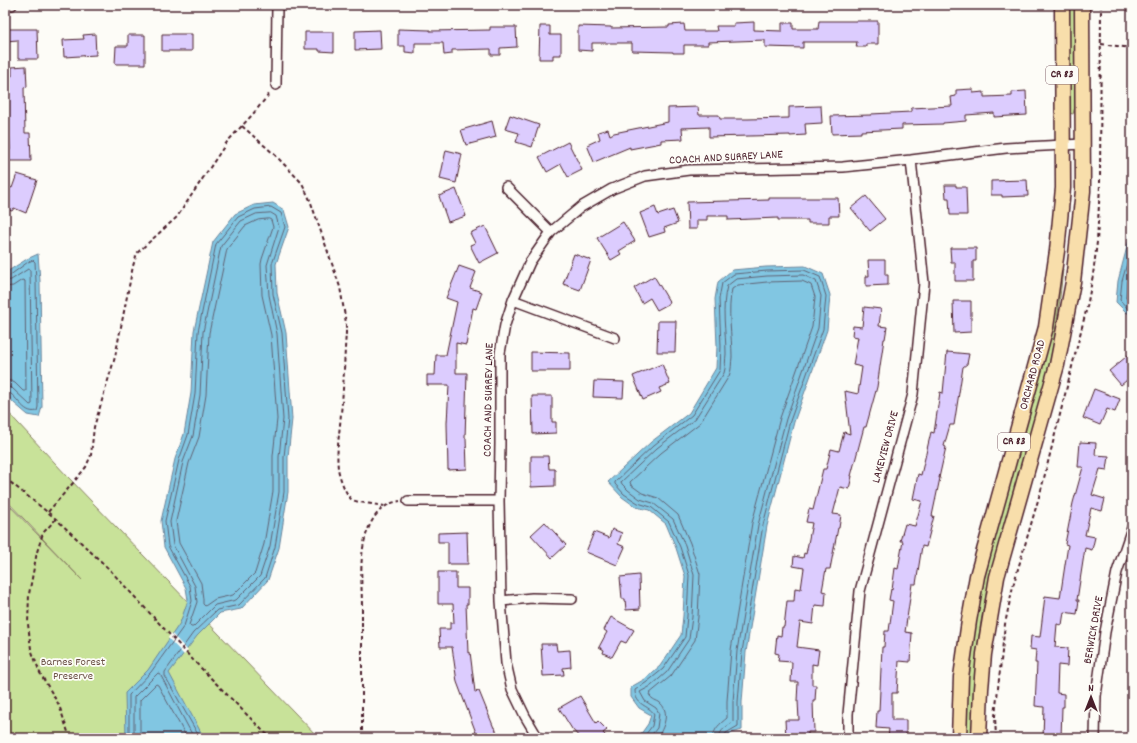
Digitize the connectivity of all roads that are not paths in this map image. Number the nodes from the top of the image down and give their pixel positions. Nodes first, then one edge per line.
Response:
1 (5, 5) edge
2 (12, 5) edge
3 (277, 5) edge
4 (1062, 5) edge
5 (1082, 5) edge
6 (276, 85) road end
7 (1083, 144) junction
8 (1062, 145) junction
9 (912, 160) junction
10 (506, 187) dead end
11 (550, 232) junction
12 (513, 300) junction
13 (615, 338) dead end
14 (408, 501) road end
15 (499, 502) junction
16 (1132, 528) edge
17 (572, 599) dead end
18 (501, 601) junction
19 (538, 738) edge
20 (848, 738) edge
21 (959, 738) edge
22 (979, 738) edge
23 (1094, 738) edge

1 - 2 street
3 - 6 street
4 - 8 main road, ORCHARD ROAD / CR 83
5 - 7 main road, ORCHARD ROAD / CR 83
7 - 8 street, COACH AND SURREY LANE
7 - 22 main road, ORCHARD ROAD / CR 83
8 - 9 street, COACH AND SURREY LANE
8 - 21 main road, ORCHARD ROAD / CR 83
9 - 11 street, COACH AND SURREY LANE
9 - 20 street, LAKEVIEW DRIVE
10 - 11 street
11 - 12 street, COACH AND SURREY LANE
12 - 13 street
12 - 15 street, COACH AND SURREY LANE
14 - 15 street
15 - 18 street, COACH AND SURREY LANE
16 - 23 street, BERWICK DRIVE
17 - 18 street
18 - 19 street, COACH AND SURREY LANE

